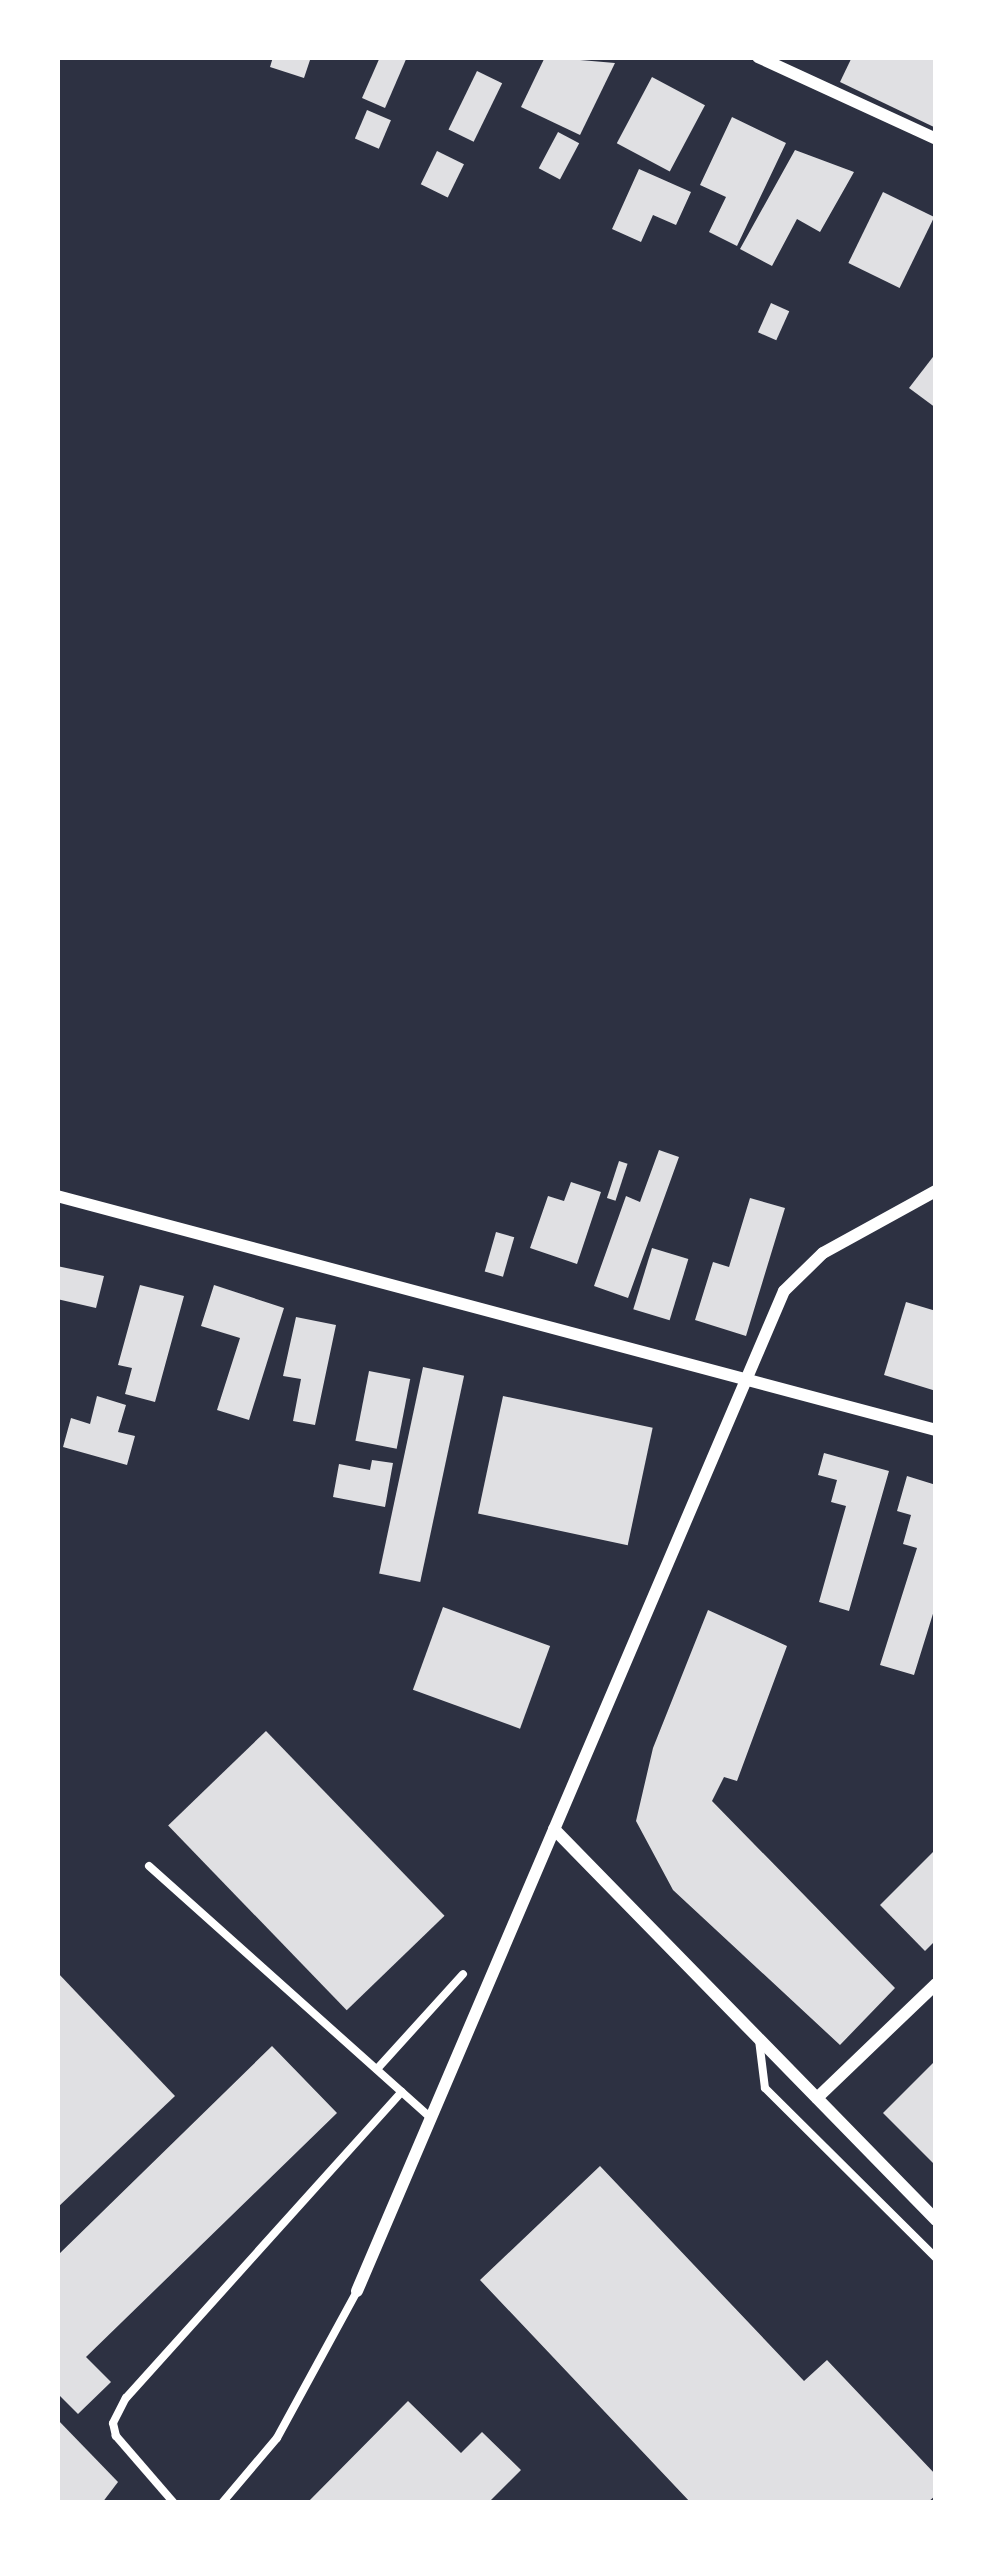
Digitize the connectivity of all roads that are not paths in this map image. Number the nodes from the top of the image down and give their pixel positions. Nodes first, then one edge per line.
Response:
1 (758, 57) edge
2 (936, 139) edge
3 (936, 1191) edge
4 (57, 1196) edge
5 (743, 1377) junction
6 (936, 1430) edge
7 (554, 1829) junction
8 (149, 1866) dead end
9 (463, 1974) dead end
10 (936, 1984) edge
11 (759, 2039) junction
12 (376, 2069) junction
13 (402, 2092) junction
14 (817, 2098) junction
15 (431, 2118) junction
16 (936, 2220) edge
17 (936, 2258) edge
18 (357, 2291) joint
19 (174, 2503) edge
20 (222, 2503) edge

1 - 2 street
3 - 5 street
4 - 5 street
5 - 6 street
5 - 7 street
7 - 11 street
7 - 15 street
8 - 12 lane
9 - 12 lane
10 - 14 street
11 - 14 street
11 - 17 lane
12 - 13 lane
13 - 15 lane
13 - 19 lane
14 - 16 street
15 - 18 street
18 - 20 lane

